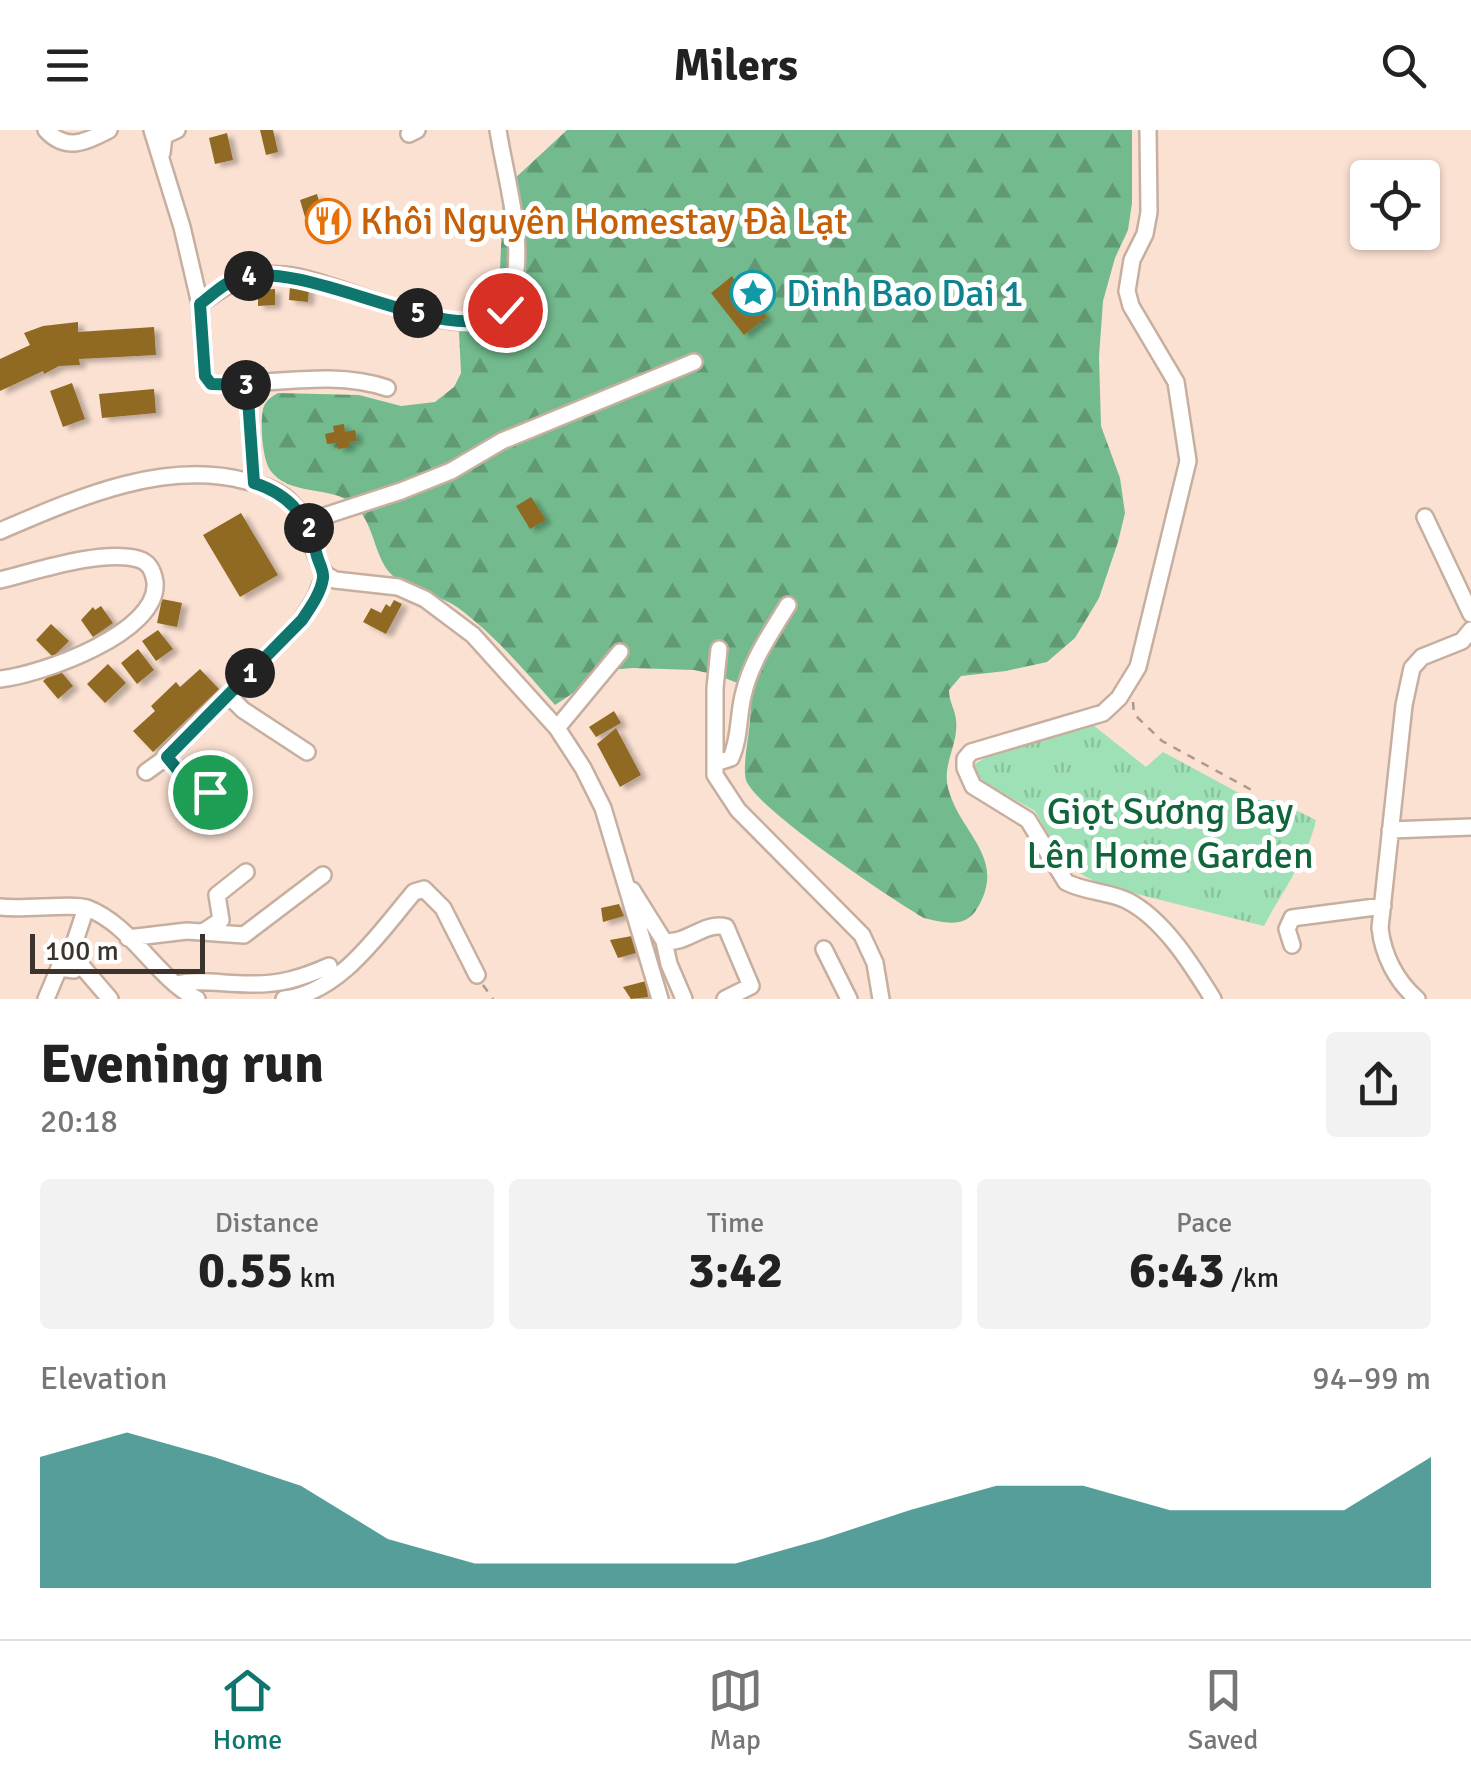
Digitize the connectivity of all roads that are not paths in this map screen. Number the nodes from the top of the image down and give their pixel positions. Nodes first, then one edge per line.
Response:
1 (46, 130) edge
2 (109, 130) edge
3 (152, 130) edge
4 (176, 130) edge
5 (498, 130) edge
6 (1148, 130) edge
7 (161, 159) junction
8 (200, 304) junction
9 (694, 362) dead end
10 (247, 385) junction
11 (387, 388) dead end
12 (254, 483) junction
13 (1425, 517) dead end
14 (306, 522) junction
15 (0, 531) edge
16 (325, 574) junction
17 (0, 580) edge
18 (788, 605) dead end
19 (1471, 614) edge
20 (1471, 630) edge
21 (719, 649) dead end
22 (620, 652) dead end
23 (0, 679) edge
24 (228, 695) junction
25 (557, 728) junction
26 (307, 752) dead end
27 (167, 757) junction
28 (716, 762) junction
29 (146, 772) dead end
30 (210, 792) dead end
31 (1471, 828) edge
32 (1390, 830) junction
33 (246, 872) dead end
34 (323, 875) dead end
35 (626, 882) junction
36 (1383, 906) junction
37 (0, 907) edge
38 (86, 908) junction
39 (204, 932) junction
40 (128, 938) junction
41 (664, 941) junction
42 (1292, 945) dead end
43 (824, 949) dead end
44 (82, 966) junction
45 (328, 966) dead end
46 (477, 975) road end
47 (175, 984) junction
48 (46, 999) edge
49 (110, 999) edge
50 (198, 999) edge
51 (284, 999) edge
52 (660, 999) edge
53 (684, 999) edge
54 (725, 999) edge
55 (849, 999) edge
56 (881, 999) edge
57 (1213, 999) edge
58 (1417, 999) edge

1 - 2 street
3 - 7 street
4 - 7 street
5 - 8 street
6 - 57 street
7 - 8 street
8 - 10 street
9 - 14 street
10 - 11 street
10 - 12 street
12 - 14 street
12 - 15 street
13 - 19 street
14 - 16 street
16 - 24 street
16 - 25 street
17 - 23 street
18 - 28 street
20 - 32 street
21 - 28 street
22 - 25 street
24 - 26 street
24 - 27 street
25 - 35 street
27 - 29 street
27 - 30 street
28 - 56 street
31 - 32 street
32 - 36 street
33 - 39 street
34 - 39 street
35 - 41 street
35 - 52 street
36 - 42 street
36 - 58 street
37 - 38 street
38 - 40 street
38 - 44 street
39 - 40 street
40 - 47 street
41 - 53 street
41 - 54 street
43 - 55 street
44 - 48 street
44 - 49 street
45 - 47 street
46 - 51 street
47 - 50 street

